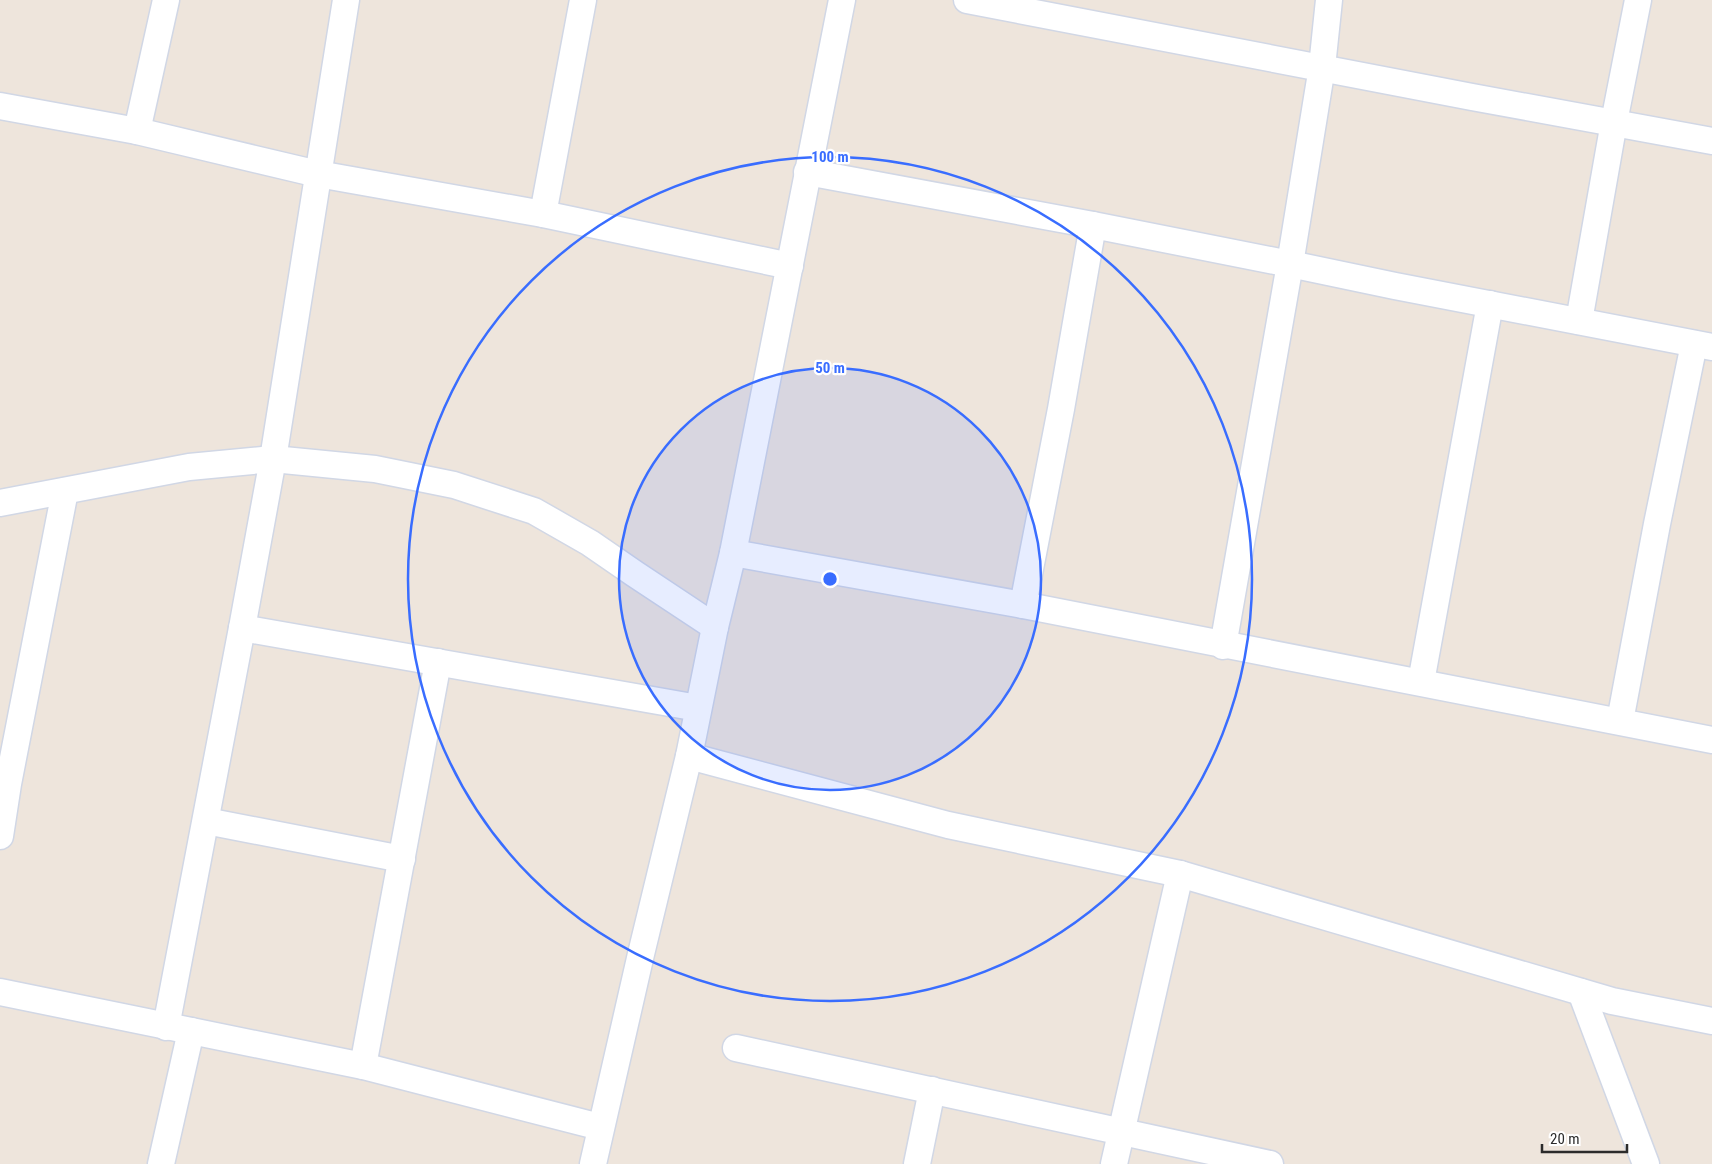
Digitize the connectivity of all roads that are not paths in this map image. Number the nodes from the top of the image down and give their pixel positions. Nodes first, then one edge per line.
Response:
1 (166, 0) edge
2 (346, 0) edge
3 (583, 0) edge
4 (842, 0) edge
5 (966, 0) edge
6 (1329, 0) edge
7 (1638, 0) edge
8 (1322, 68) junction
9 (0, 106) edge
10 (1614, 122) junction
11 (137, 131) junction
12 (1712, 141) edge
13 (807, 172) junction
14 (318, 174) junction
15 (543, 214) junction
16 (1093, 225) junction
17 (1290, 264) junction
18 (790, 266) junction
19 (1490, 304) junction
20 (1579, 321) junction
21 (1703, 345) edge
22 (273, 459) junction
23 (65, 491) junction
24 (0, 503) edge
25 (733, 553) junction
26 (1023, 605) junction
27 (715, 627) junction
28 (242, 628) junction
29 (1223, 646) junction
30 (438, 662) junction
31 (1421, 682) junction
32 (698, 708) junction
33 (1620, 721) junction
34 (1712, 740) edge
35 (688, 756) junction
36 (4, 783) edge
37 (206, 821) junction
38 (0, 836) edge
39 (402, 859) junction
40 (1180, 874) junction
41 (0, 992) edge
42 (1581, 992) junction
43 (1712, 1021) edge
44 (178, 1029) junction
45 (736, 1048) dead end
46 (363, 1066) junction
47 (932, 1090) junction
48 (600, 1127) junction
49 (1121, 1132) junction
50 (161, 1164) edge
51 (593, 1164) edge
52 (917, 1164) edge
53 (1114, 1164) edge
54 (1270, 1164) edge
55 (1646, 1164) edge

1 - 11 street
2 - 14 street
3 - 15 street
4 - 13 street
5 - 8 street
6 - 8 street
7 - 10 street
8 - 10 street
8 - 17 street
9 - 11 street
10 - 12 street
10 - 20 street
11 - 14 street
13 - 16 street
13 - 18 street
14 - 15 street
14 - 22 street
15 - 18 street
16 - 17 street
16 - 26 street
17 - 19 street
17 - 29 street
18 - 25 street
19 - 20 street
19 - 31 street
20 - 21 street
21 - 33 street
22 - 23 street
22 - 27 street
22 - 28 street
23 - 24 street
23 - 36 street
25 - 26 street
25 - 27 street
26 - 29 street
27 - 32 street
28 - 30 street
28 - 37 street
29 - 31 street
30 - 32 street
30 - 39 street
31 - 33 street
32 - 35 street
33 - 34 street
35 - 40 street
35 - 48 street
36 - 38 street
37 - 39 street
37 - 44 street
39 - 46 street
40 - 42 street
40 - 49 street
41 - 44 street
42 - 43 street
42 - 55 street
44 - 46 street
44 - 50 street
45 - 47 street
46 - 48 street
47 - 49 street
47 - 52 street
48 - 51 street
49 - 53 street
49 - 54 street

